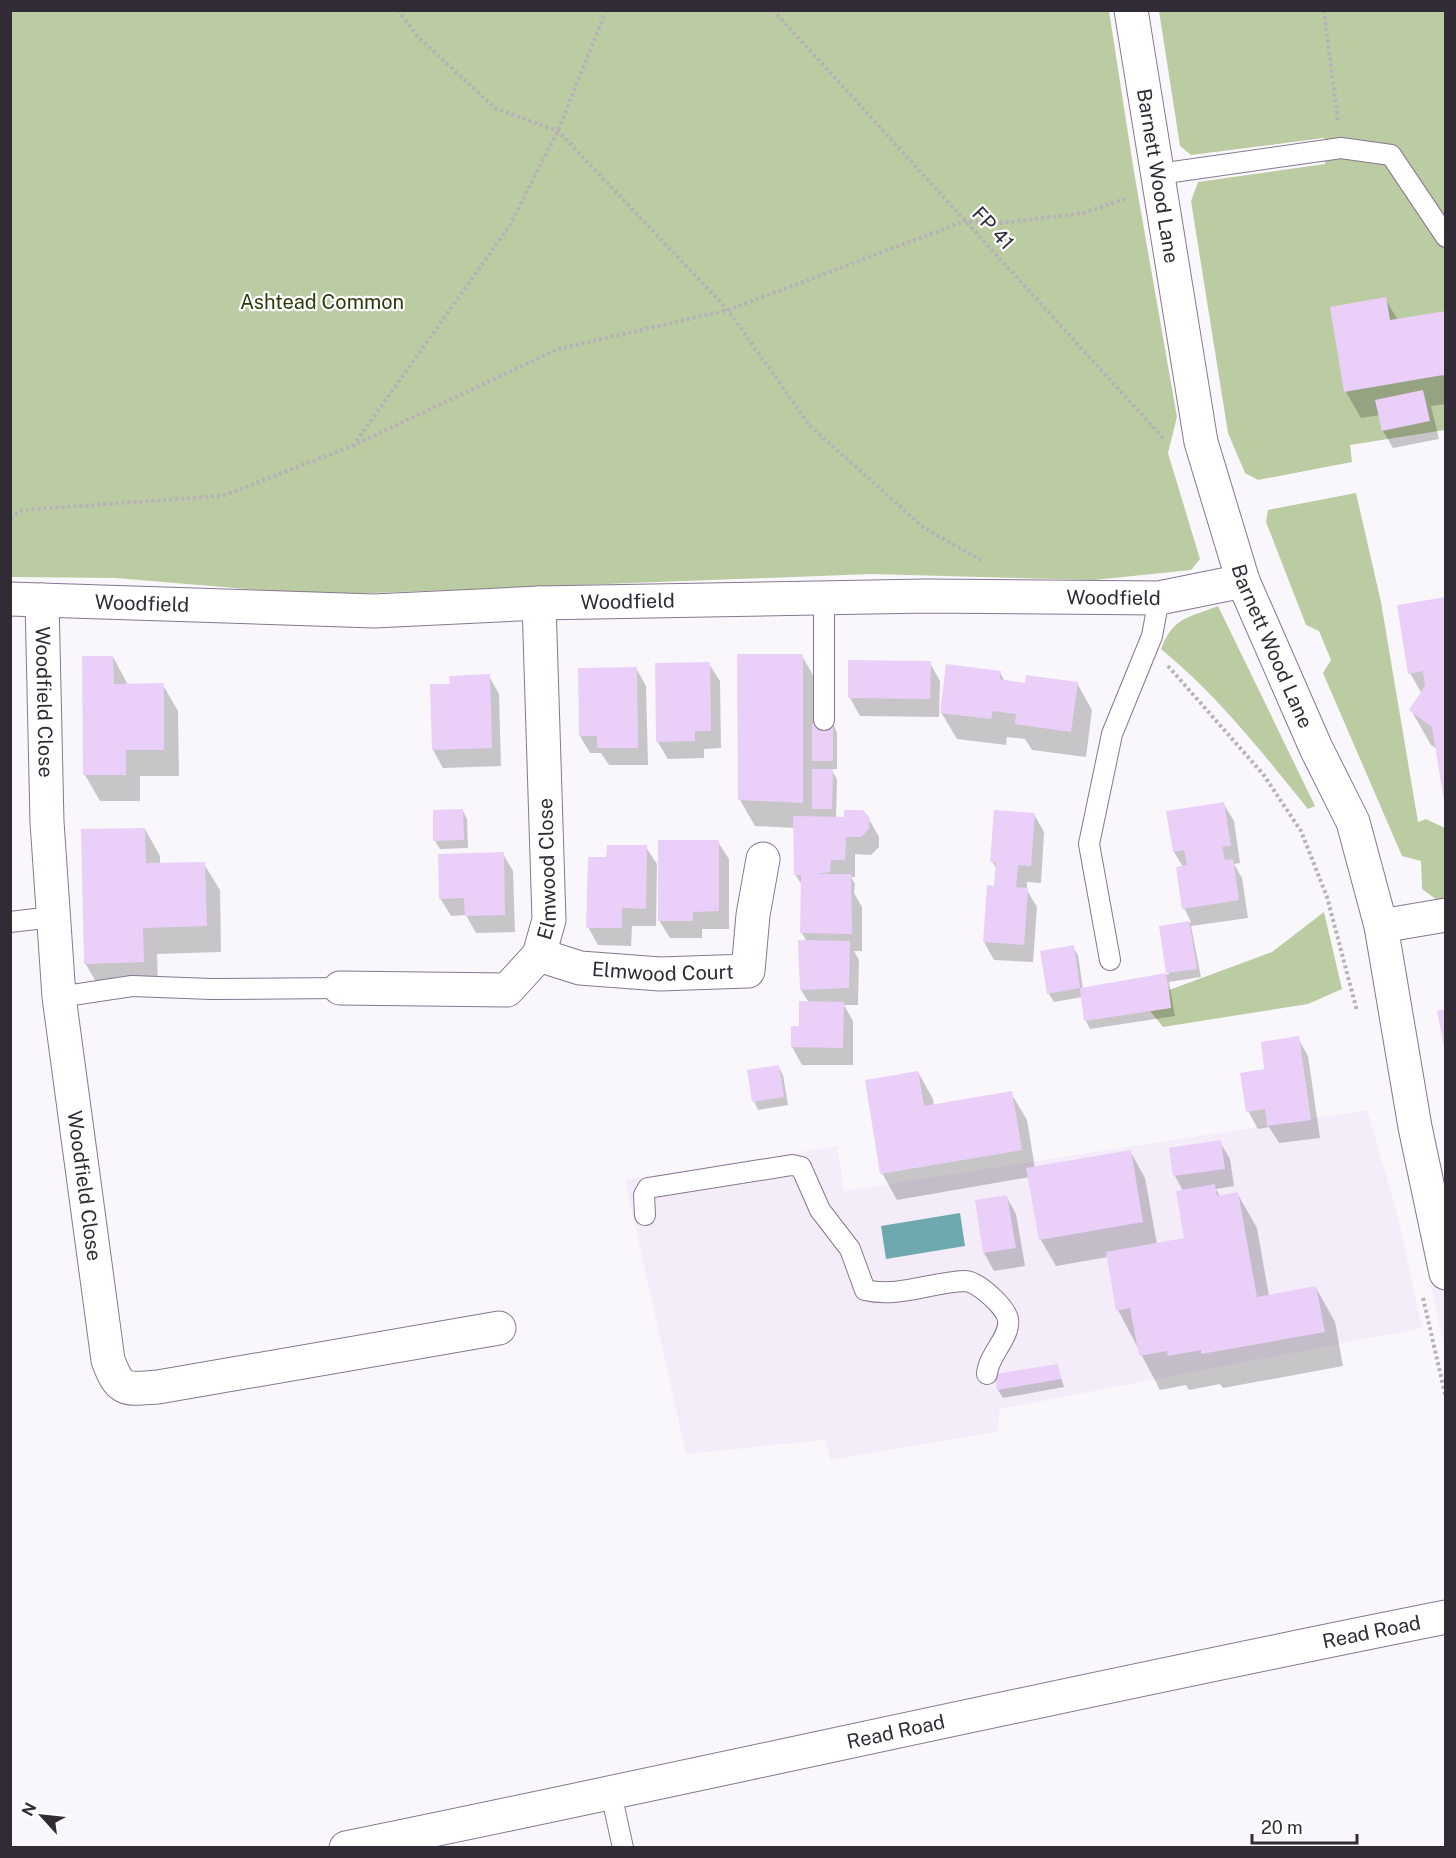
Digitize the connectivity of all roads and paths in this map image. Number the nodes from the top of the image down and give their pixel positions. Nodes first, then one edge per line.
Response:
1 (398, 10) edge
2 (606, 10) edge
3 (773, 10) edge
4 (1131, 10) edge
5 (1324, 10) edge
6 (558, 131) junction
7 (1341, 148) junction
8 (1159, 174) junction
9 (965, 221) junction
10 (1446, 237) edge
11 (728, 310) junction
12 (1201, 442) junction
13 (352, 446) junction
14 (10, 518) edge
15 (1243, 581) junction
16 (1026, 596) junction
17 (824, 598) junction
18 (1159, 598) junction
19 (26, 599) edge
20 (539, 603) junction
21 (1146, 649) junction
22 (824, 720) dead end
23 (764, 859) dead end
24 (1446, 915) edge
25 (53, 916) junction
26 (10, 922) edge
27 (1381, 926) junction
28 (539, 955) junction
29 (1110, 960) dead end
30 (340, 988) joint
31 (60, 997) junction
32 (1357, 1011) dead end
33 (645, 1215) dead end
34 (1445, 1267) edge
35 (499, 1328) dead end
36 (987, 1374) dead end
37 (1446, 1617) edge
38 (611, 1793) junction
39 (346, 1848) edge
40 (623, 1848) edge

1 - 6 path
2 - 6 path
3 - 9 path, FP 41
4 - 8 street, Barnett Wood Lane
5 - 7 path
6 - 11 path
6 - 13 path
7 - 8 lane
7 - 10 lane
8 - 9 path
8 - 12 street, Barnett Wood Lane
9 - 11 path
9 - 12 path, FP 41
11 - 13 path
11 - 16 path
12 - 15 street, Barnett Wood Lane
13 - 14 path
15 - 18 street, Woodfield
15 - 27 street, Barnett Wood Lane
16 - 17 street, Woodfield
16 - 18 street, Woodfield
17 - 20 street, Woodfield
17 - 22 lane
18 - 21 lane
19 - 20 street, Woodfield
19 - 25 street, Woodfield Close
20 - 28 street, Elmwood Close
21 - 29 lane
21 - 32 path
23 - 28 street, Elmwood Court
24 - 27 street
25 - 26 lane
25 - 31 street, Woodfield Close
27 - 34 street, Barnett Wood Lane
28 - 30 street, Elmwood Close
30 - 31 lane
31 - 35 street, Woodfield Close
33 - 36 lane
37 - 38 street, Read Road
38 - 39 street, Read Road
38 - 40 lane

